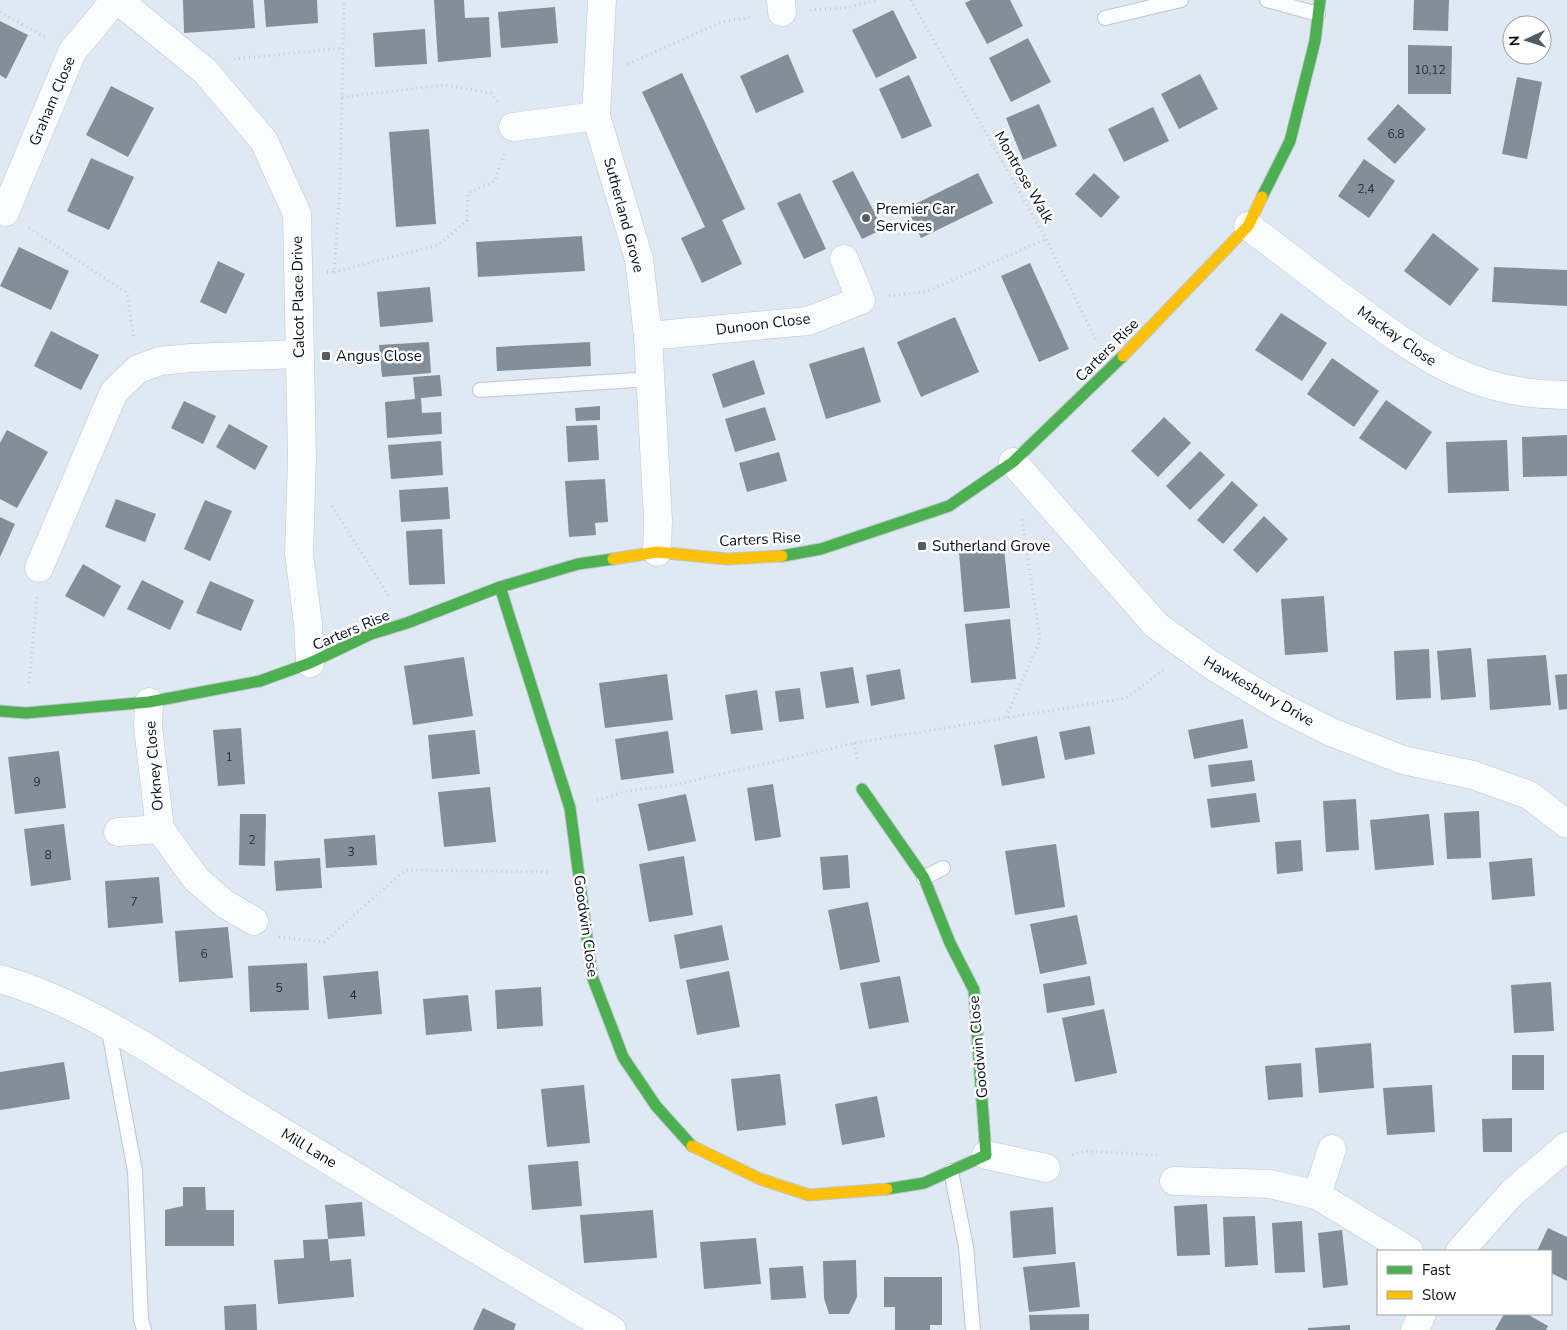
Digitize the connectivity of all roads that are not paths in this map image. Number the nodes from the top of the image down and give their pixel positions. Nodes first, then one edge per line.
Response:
1 (117, 0) edge
2 (602, 0) edge
3 (1181, 0) edge
4 (1268, 0) edge
5 (1319, 7) edge
6 (1105, 18) dead end
7 (596, 116) junction
8 (513, 127) road end
9 (5, 212) road end
10 (1248, 226) junction
11 (844, 259) dead end
12 (648, 336) junction
13 (300, 354) junction
14 (650, 379) junction
15 (480, 390) dead end
16 (1567, 396) edge
17 (1013, 462) junction
18 (657, 552) junction
19 (39, 568) road end
20 (500, 587) junction
21 (310, 663) junction
22 (149, 702) junction
23 (0, 711) edge
24 (862, 790) dead end
25 (1567, 824) edge
26 (160, 829) junction
27 (118, 832) dead end
28 (943, 868) dead end
29 (924, 878) junction
30 (254, 921) road end
31 (0, 979) edge
32 (108, 1026) junction
33 (1567, 1146) edge
34 (1332, 1149) dead end
35 (986, 1155) junction
36 (1046, 1168) dead end
37 (951, 1171) junction
38 (1174, 1180) dead end
39 (1317, 1195) junction
40 (1407, 1250) edge
41 (1461, 1250) edge
42 (1422, 1315) edge
43 (144, 1330) edge
44 (611, 1330) edge
45 (973, 1330) edge
46 (1415, 1330) edge

1 - 9 street, Graham Close
1 - 13 street, Calcot Place Drive
2 - 7 street, Sutherland Grove
3 - 6 lane
4 - 5 lane
5 - 10 street, Carters Rise
7 - 8 street
7 - 12 street, Sutherland Grove
10 - 16 street, Mackay Close
10 - 17 street, Carters Rise
11 - 12 street, Dunoon Close
12 - 14 street, Sutherland Grove
13 - 19 street
13 - 21 street, Calcot Place Drive
14 - 15 lane
14 - 18 street, Sutherland Grove
17 - 18 street, Carters Rise
17 - 25 street, Hawkesbury Drive
18 - 20 street, Carters Rise
20 - 21 street, Carters Rise
20 - 37 street, Goodwin Close
21 - 22 street, Carters Rise
22 - 23 street, Carters Rise
22 - 26 street, Orkney Close
24 - 29 street, Goodwin Close
26 - 27 street, Orkney Close
26 - 30 street, Orkney Close
28 - 29 lane
29 - 35 street, Goodwin Close
31 - 32 street, Mill Lane
32 - 43 lane
32 - 44 street, Mill Lane
33 - 41 street
34 - 39 street
35 - 36 street
35 - 37 street, Goodwin Close
37 - 45 lane
38 - 39 street
39 - 40 street
42 - 46 street

